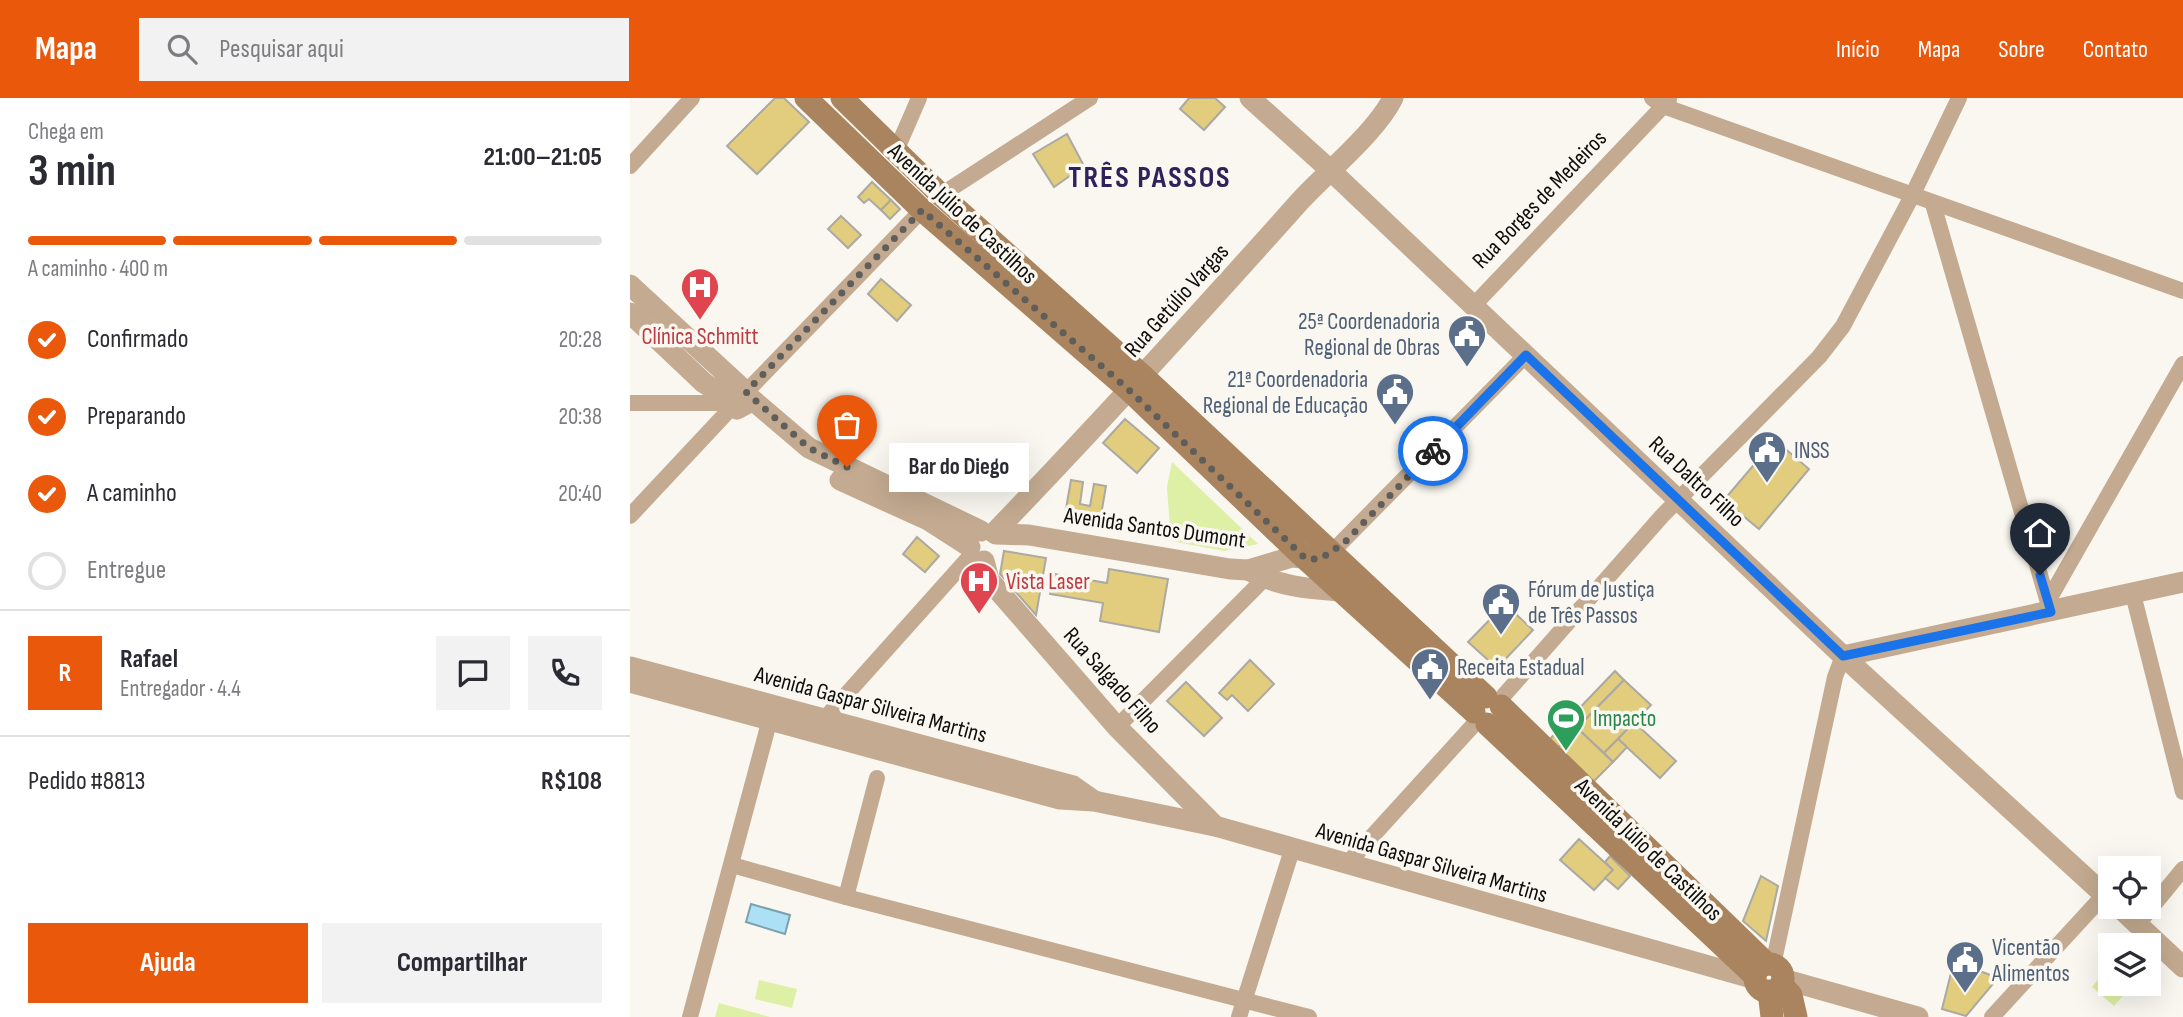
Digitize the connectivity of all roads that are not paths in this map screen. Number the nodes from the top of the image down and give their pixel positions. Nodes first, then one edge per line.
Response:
1 (692, 98) edge
2 (806, 98) edge
3 (842, 98) edge
4 (919, 98) edge
5 (1090, 98) edge
6 (1250, 98) edge
7 (1392, 98) edge
8 (1959, 98) edge
9 (1662, 101) edge
10 (896, 151) junction
11 (630, 166) edge
12 (1329, 169) junction
13 (940, 195) junction
14 (1912, 196) junction
15 (1933, 204) junction
16 (922, 210) junction
17 (630, 285) edge
18 (2183, 291) edge
19 (1473, 306) junction
20 (630, 313) edge
21 (1526, 355) junction
22 (2183, 364) edge
23 (1136, 383) junction
24 (738, 399) junction
25 (630, 403) edge
26 (1678, 500) junction
27 (630, 516) edge
28 (983, 543) junction
29 (1330, 554) junction
30 (1306, 559) junction
31 (1256, 574) junction
32 (2183, 582) edge
33 (1340, 591) junction
34 (2133, 594) junction
35 (2049, 607) junction
36 (1843, 656) junction
37 (630, 667) edge
38 (630, 682) edge
39 (1487, 710) junction
40 (826, 717) junction
41 (770, 719) junction
42 (1117, 727) junction
43 (877, 778) dead end
44 (2183, 792) edge
45 (1094, 801) junction
46 (1214, 826) junction
47 (1292, 850) junction
48 (732, 864) junction
49 (1347, 864) junction
50 (2183, 869) edge
51 (2098, 888) edge
52 (846, 897) junction
53 (2098, 913) edge
54 (2132, 919) edge
55 (2138, 924) junction
56 (2183, 967) edge
57 (1769, 977) junction
58 (1245, 1000) junction
59 (690, 1017) edge
60 (1239, 1017) edge
61 (1309, 1017) edge
62 (1772, 1017) edge
63 (1796, 1017) edge
64 (1918, 1017) edge
65 (1992, 1017) edge

1 - 11 street
2 - 16 main road, Avenida Júlio de Castilhos
3 - 10 main road, Avenida Júlio de Castilhos
4 - 10 street
5 - 13 street
6 - 12 street, Rua Daltro Filho
7 - 12 street, Rua Getúlio Vargas
8 - 14 street
9 - 14 street
9 - 19 street, Rua Borges de Medeiros
10 - 13 main road, Avenida Júlio de Castilhos
12 - 19 street, Rua Daltro Filho
12 - 23 street, Rua Getúlio Vargas
13 - 16 main road
13 - 23 main road, Avenida Júlio de Castilhos
14 - 15 street
14 - 26 street
15 - 18 street
15 - 35 street
16 - 23 main road, Avenida Júlio de Castilhos
16 - 24 street
17 - 24 street, Avenida Santos Dumont
19 - 21 street, Rua Daltro Filho
20 - 24 street, Avenida Santos Dumont
21 - 26 street, Rua Daltro Filho
21 - 29 street
22 - 35 street
23 - 28 street, Rua Getúlio Vargas
23 - 29 main road, Avenida Júlio de Castilhos
23 - 30 main road, Avenida Júlio de Castilhos
24 - 25 street
24 - 27 street
24 - 28 street, Avenida Santos Dumont
26 - 36 street, Rua Daltro Filho
26 - 39 street
28 - 31 street, Avenida Santos Dumont
28 - 40 street, Rua Getúlio Vargas
28 - 42 street, Rua Salgado Filho
29 - 30 street, Avenida Santos Dumont
29 - 39 main road, Avenida Júlio de Castilhos
30 - 31 street, Avenida Santos Dumont
30 - 33 main road, Avenida Júlio de Castilhos
31 - 33 street
31 - 42 street
32 - 34 street
33 - 39 main road, Avenida Júlio de Castilhos
34 - 35 street
34 - 44 street
35 - 36 street
36 - 51 street, Rua Daltro Filho
36 - 57 street
37 - 40 street, Avenida Gaspar Silveira Martins
38 - 41 street, Avenida Gaspar Silveira Martins
39 - 49 street
39 - 57 main road, Avenida Júlio de Castilhos
40 - 45 street, Avenida Gaspar Silveira Martins
41 - 45 street, Avenida Gaspar Silveira Martins
41 - 48 street
42 - 46 street, Rua Salgado Filho
43 - 52 street
45 - 46 street, Avenida Gaspar Silveira Martins
46 - 47 street, Avenida Gaspar Silveira Martins
47 - 49 street, Avenida Gaspar Silveira Martins
47 - 58 street
48 - 52 street
48 - 59 street
49 - 57 street, Avenida Gaspar Silveira Martins
50 - 55 street
52 - 58 street
53 - 65 street
54 - 55 street, Rua Daltro Filho
55 - 56 street, Rua Daltro Filho
57 - 62 main road
57 - 63 main road
57 - 64 street, Avenida Gaspar Silveira Martins
58 - 60 street
58 - 61 street

